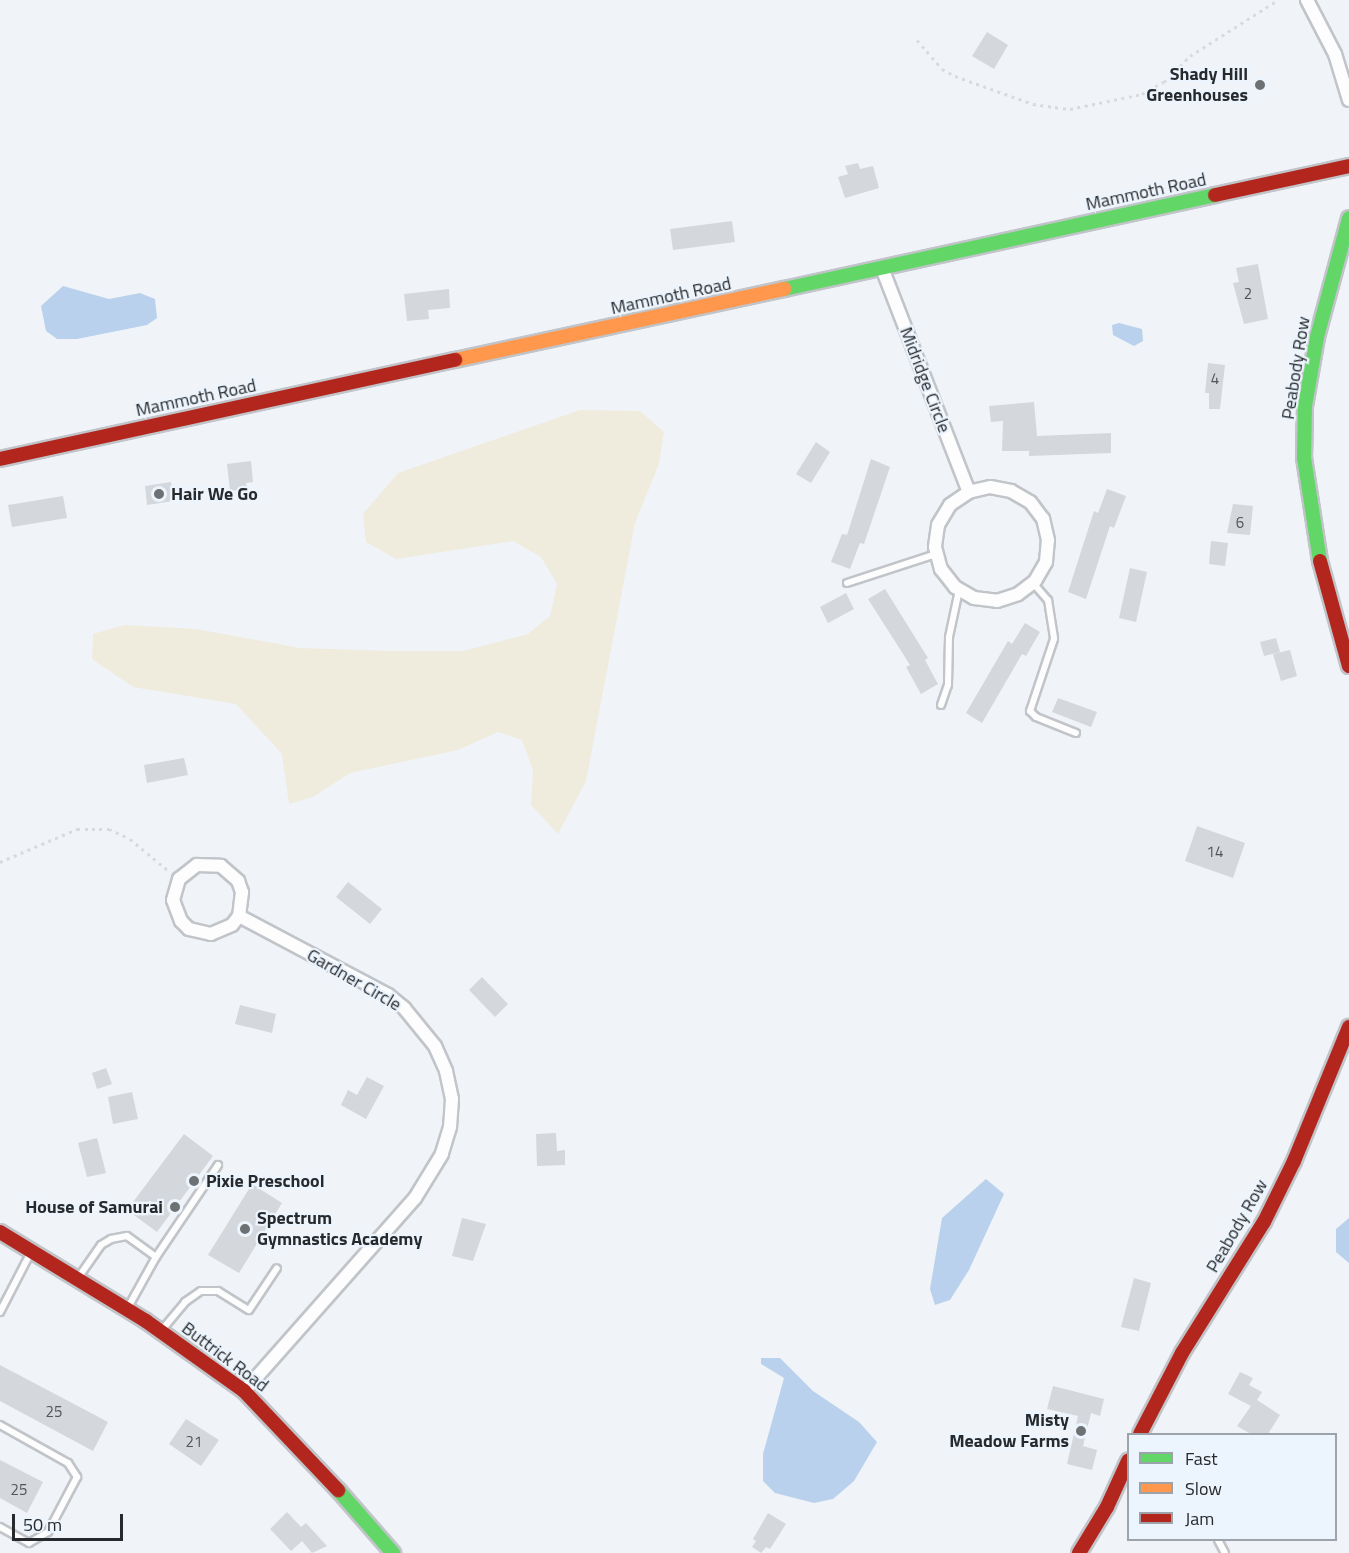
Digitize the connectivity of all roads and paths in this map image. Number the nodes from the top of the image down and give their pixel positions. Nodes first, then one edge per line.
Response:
1 (1278, 0) edge
2 (1307, 0) edge
3 (917, 40) dead end
4 (1349, 100) edge
5 (1349, 166) edge
6 (1349, 218) edge
7 (882, 268) junction
8 (0, 459) edge
9 (969, 492) junction
10 (936, 554) junction
11 (847, 583) dead end
12 (1033, 583) junction
13 (959, 591) junction
14 (1349, 666) edge
15 (941, 705) dead end
16 (1076, 733) dead end
17 (0, 862) edge
18 (179, 879) junction
19 (238, 916) junction
20 (1349, 1027) edge
21 (218, 1165) dead end
22 (0, 1232) edge
23 (31, 1251) junction
24 (156, 1257) junction
25 (277, 1268) dead end
26 (78, 1278) junction
27 (127, 1309) junction
28 (0, 1312) edge
29 (160, 1332) junction
30 (244, 1391) junction
31 (0, 1425) edge
32 (1141, 1433) edge
33 (1127, 1469) edge
34 (0, 1527) edge
35 (393, 1553) edge
36 (1078, 1553) edge

1 - 3 path
2 - 4 street
5 - 7 street, Mammoth Road
6 - 14 street, Peabody Row
7 - 8 street, Mammoth Road
7 - 9 street, Midridge Circle
9 - 10 street
9 - 12 street
10 - 11 lane
10 - 13 street
12 - 13 street
12 - 16 lane
13 - 15 lane
17 - 18 path
18 - 19 street
18 - 19 street
19 - 30 street, Gardner Circle
20 - 32 street, Peabody Row
21 - 24 lane
22 - 23 street, Buttrick Road
23 - 26 street, Buttrick Road
23 - 28 lane
24 - 26 lane
24 - 27 lane
25 - 29 lane
26 - 27 street, Buttrick Road
27 - 29 street, Buttrick Road
29 - 30 street, Buttrick Road
30 - 35 street, Buttrick Road
31 - 34 lane
33 - 36 street

